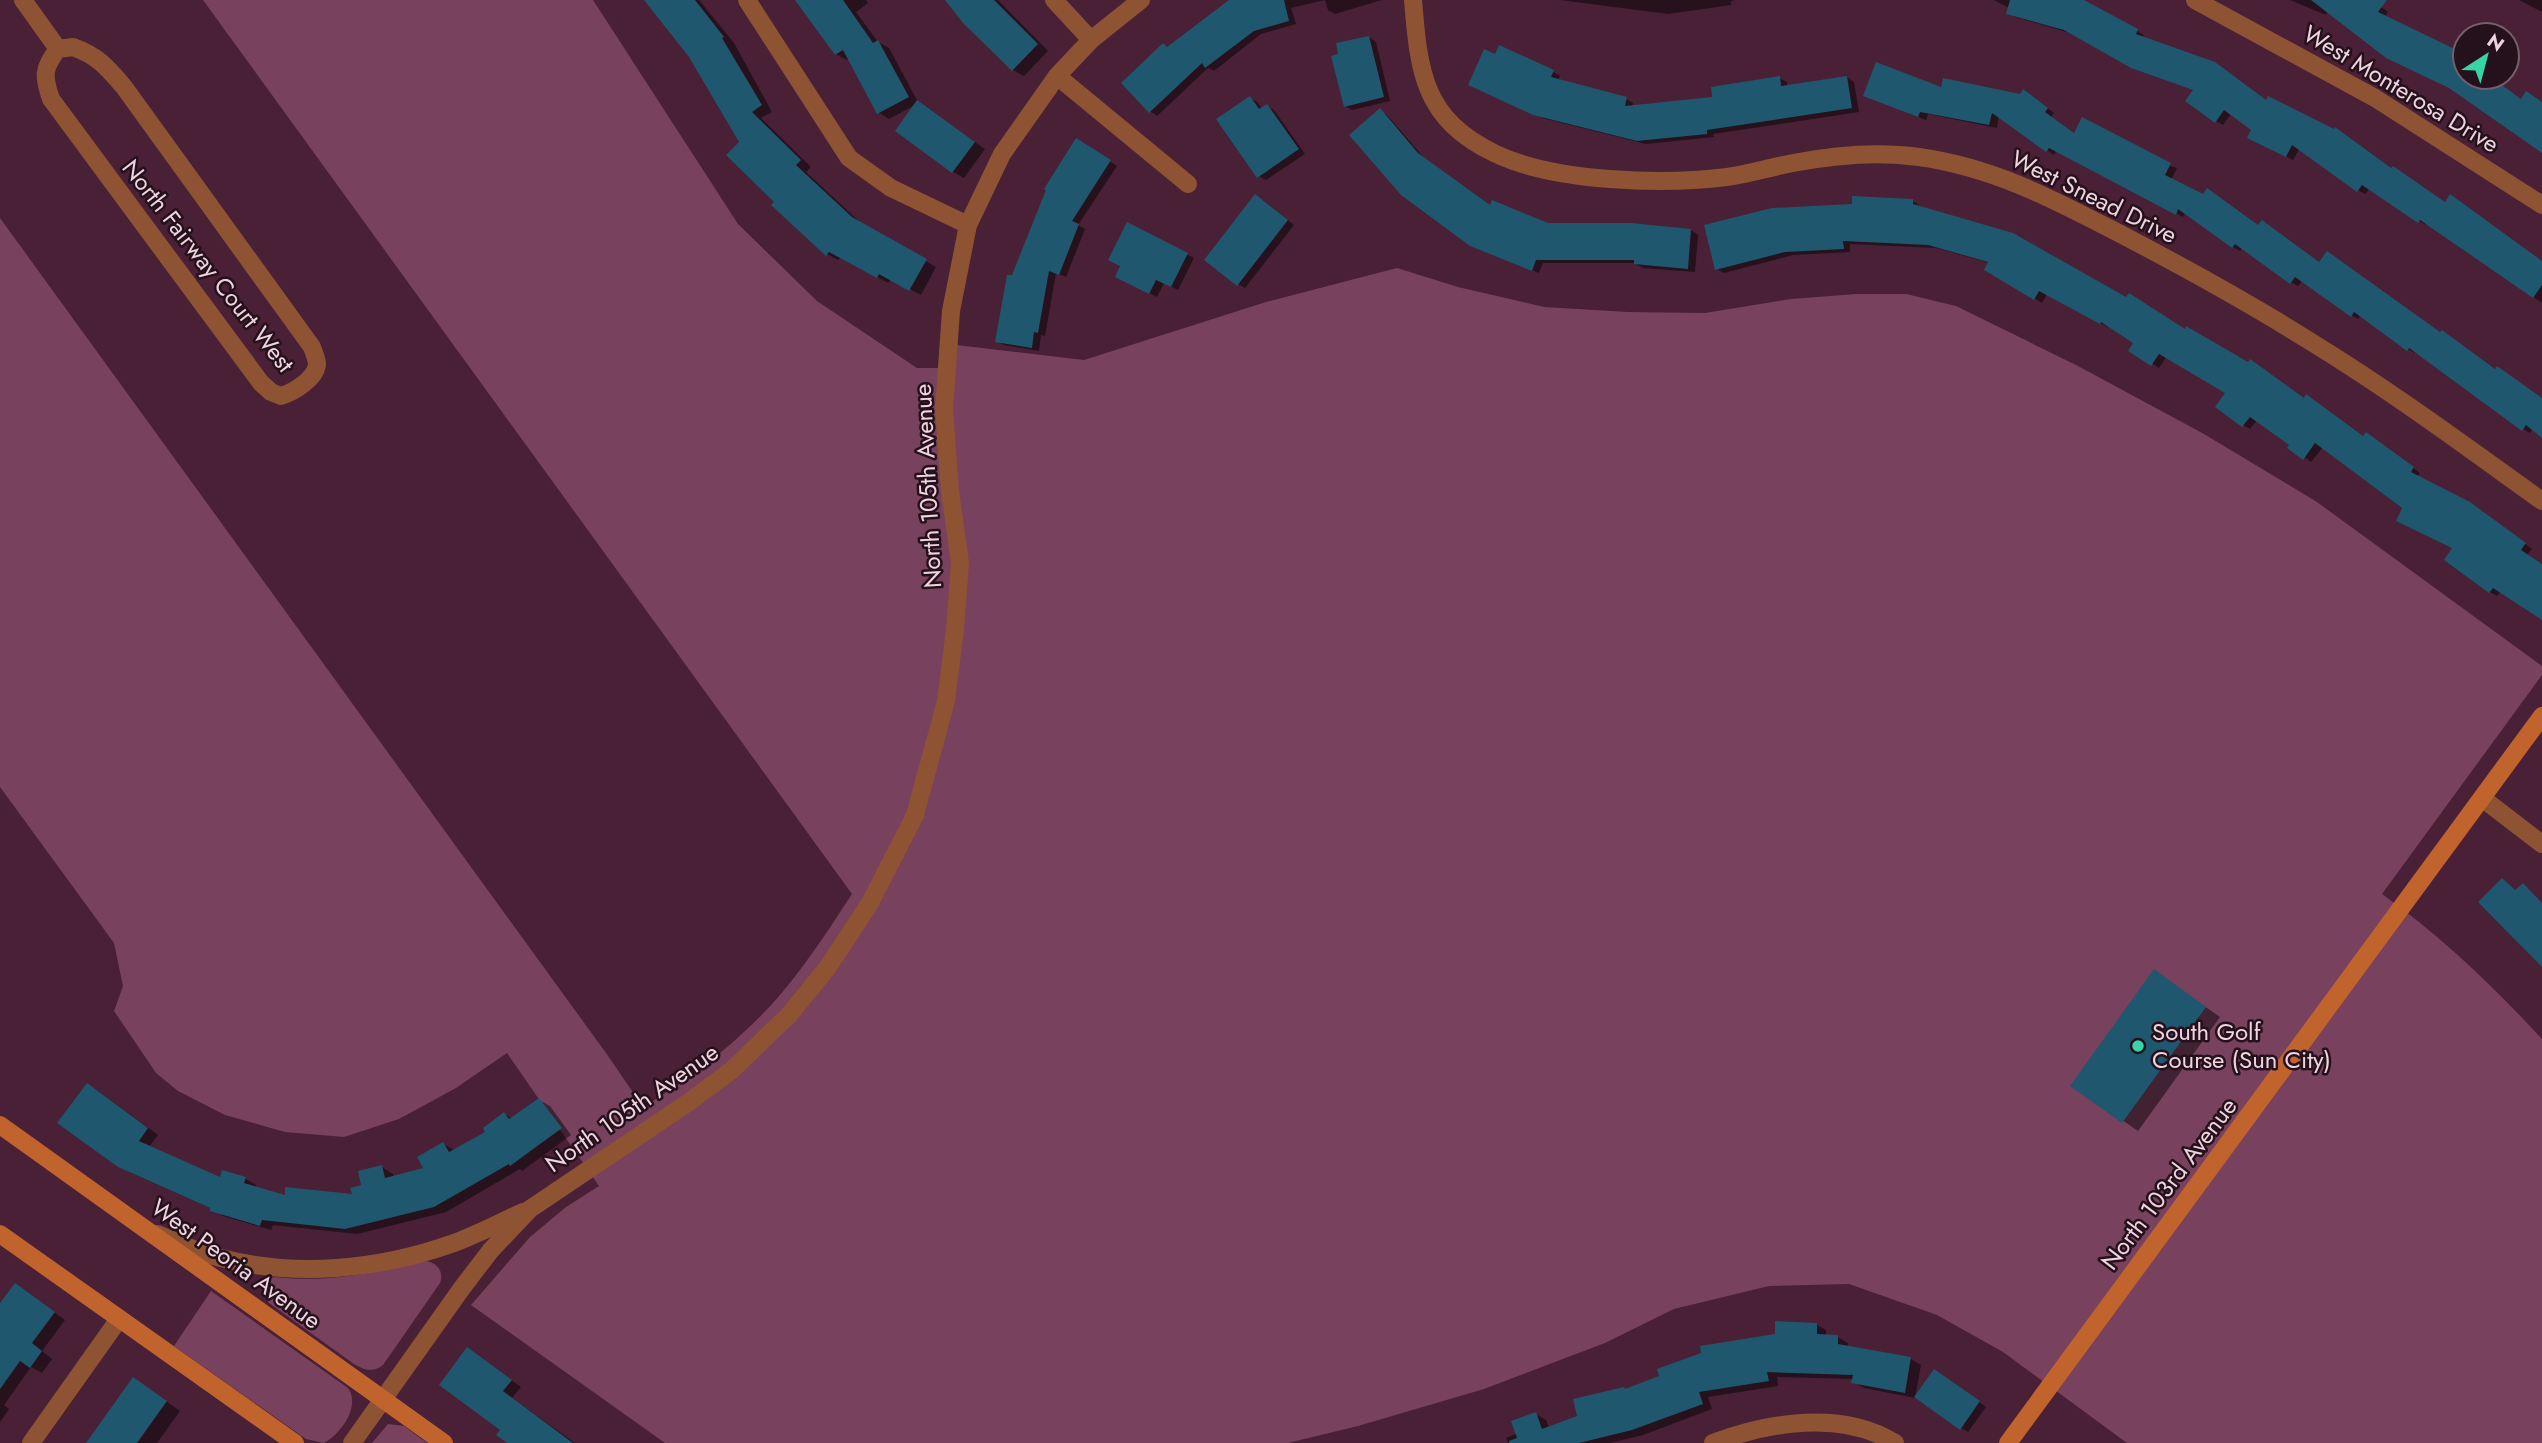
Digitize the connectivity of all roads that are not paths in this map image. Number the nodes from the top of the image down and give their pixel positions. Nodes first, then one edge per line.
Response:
1 (23, 0) edge
2 (747, 0) edge
3 (1054, 0) edge
4 (1141, 0) edge
5 (1413, 0) edge
6 (2195, 0) edge
7 (1091, 40) junction
8 (58, 49) junction
9 (1058, 76) junction
10 (1188, 184) dead end
11 (2542, 205) edge
12 (968, 225) junction
13 (2542, 501) edge
14 (2542, 716) edge
15 (2482, 798) junction
16 (2542, 844) edge
17 (0, 1125) edge
18 (530, 1209) junction
19 (143, 1228) junction
20 (0, 1234) edge
21 (119, 1319) junction
22 (383, 1400) junction
23 (31, 1443) edge
24 (295, 1443) edge
25 (352, 1443) edge
26 (444, 1443) edge
27 (1713, 1443) edge
28 (1895, 1443) edge
29 (2008, 1443) edge

1 - 8 street
2 - 12 street
3 - 7 street
4 - 7 street, North 105th Avenue
5 - 13 street, West Snead Drive
6 - 11 street, West Monterosa Drive
7 - 9 street, North 105th Avenue
8 - 8 street, North Fairway Court West
9 - 10 street
9 - 12 street, North 105th Avenue
12 - 18 street, North 105th Avenue
14 - 15 street, North 103rd Avenue
15 - 16 street
15 - 29 street, North 103rd Avenue
17 - 19 street, West Peoria Avenue
18 - 19 street, North 105th Avenue
18 - 22 street, North 105th Avenue
19 - 22 street, West Peoria Avenue
20 - 21 street
21 - 23 street
21 - 24 street
22 - 25 street, North 105th Avenue
22 - 26 street, West Peoria Avenue
27 - 28 street

